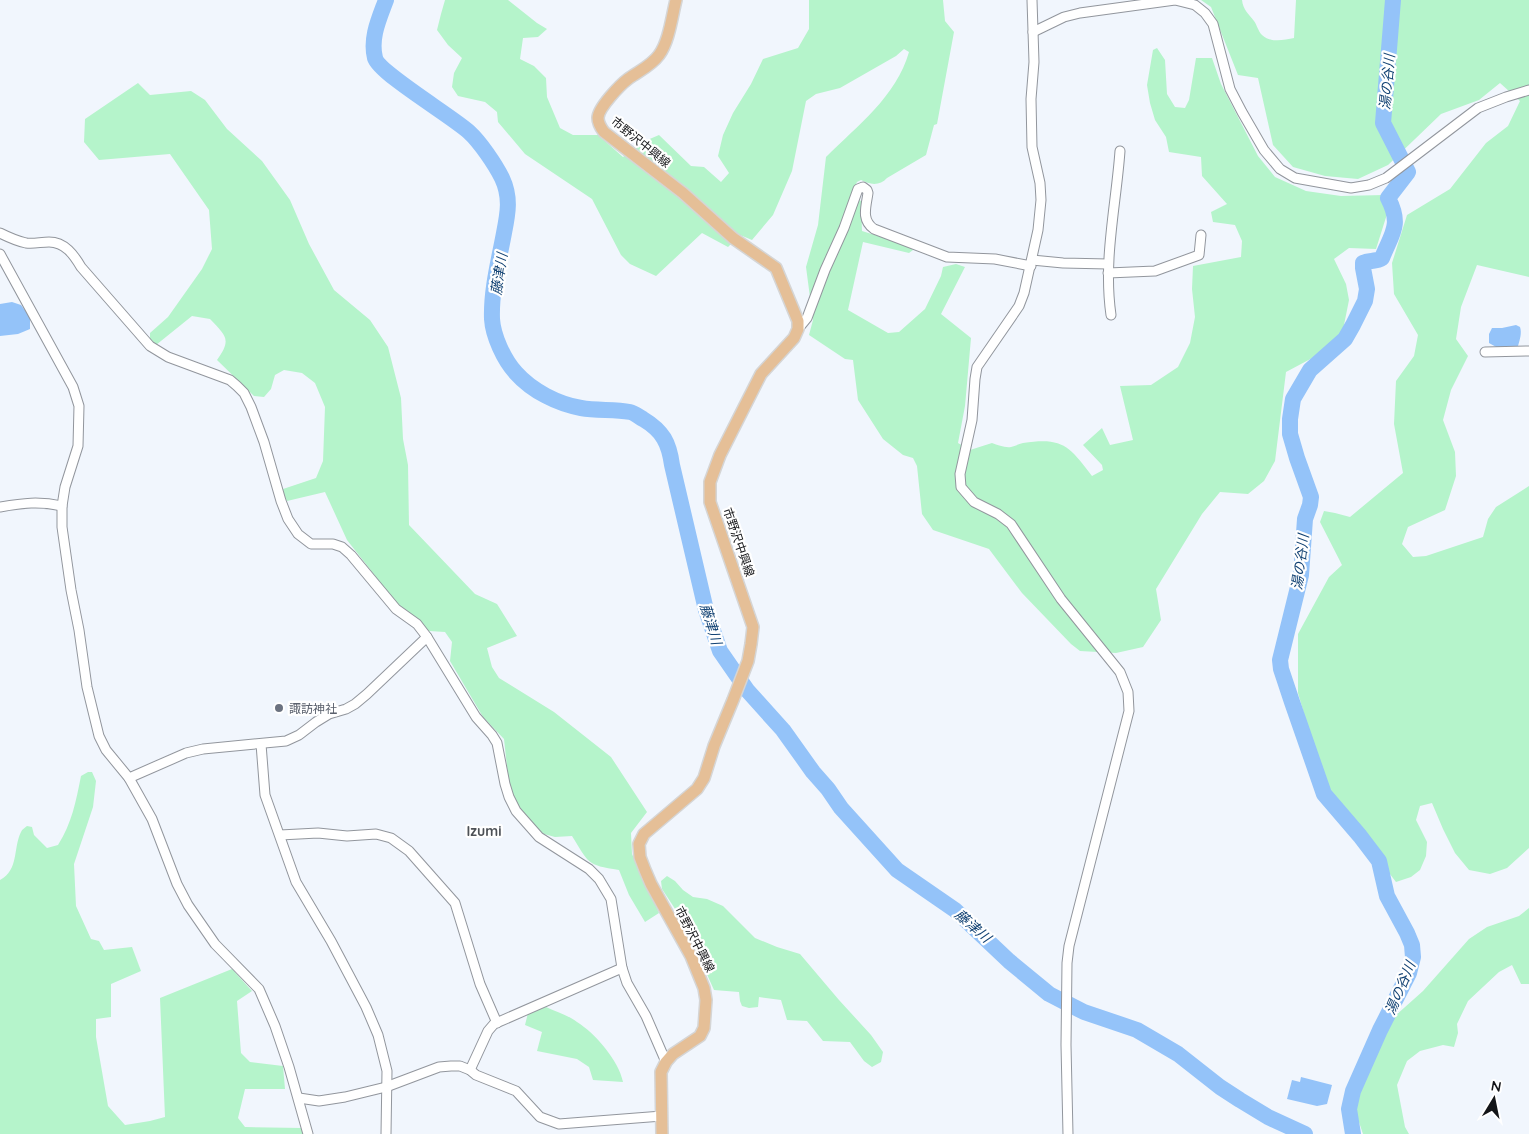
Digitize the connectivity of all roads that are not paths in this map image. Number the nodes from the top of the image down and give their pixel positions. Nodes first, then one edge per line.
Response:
1 (676, 0) edge
2 (1032, 0) edge
3 (1033, 32) junction
4 (1529, 90) edge
5 (1120, 151) dead end
6 (0, 234) edge
7 (1201, 235) dead end
8 (0, 254) edge
9 (1031, 263) junction
10 (1108, 268) junction
11 (1111, 315) dead end
12 (798, 329) junction
13 (1529, 351) edge
14 (1485, 352) dead end
15 (62, 506) junction
16 (0, 507) edge
17 (427, 637) junction
18 (262, 744) junction
19 (130, 778) junction
20 (280, 835) junction
21 (622, 968) junction
22 (498, 1022) junction
23 (666, 1062) junction
24 (470, 1070) junction
25 (386, 1087) junction
26 (299, 1098) junction
27 (662, 1116) junction
28 (308, 1134) edge
29 (386, 1134) edge
30 (662, 1134) edge
31 (1068, 1134) edge

1 - 12 main road, 市野沢中興線
2 - 3 street
3 - 4 street
3 - 9 street
5 - 10 street
6 - 17 street
7 - 10 street
8 - 15 street
9 - 10 street
9 - 12 street
9 - 31 street
10 - 11 street
12 - 23 main road, 市野沢中興線
13 - 14 street
15 - 16 street
15 - 19 street
17 - 18 street
17 - 21 street
18 - 19 street
18 - 20 street
19 - 26 street
20 - 22 street
20 - 25 street
21 - 22 street
21 - 23 street
22 - 24 street
23 - 27 main road
24 - 25 street
24 - 27 street
25 - 26 street
25 - 29 street
26 - 28 street
27 - 30 main road

